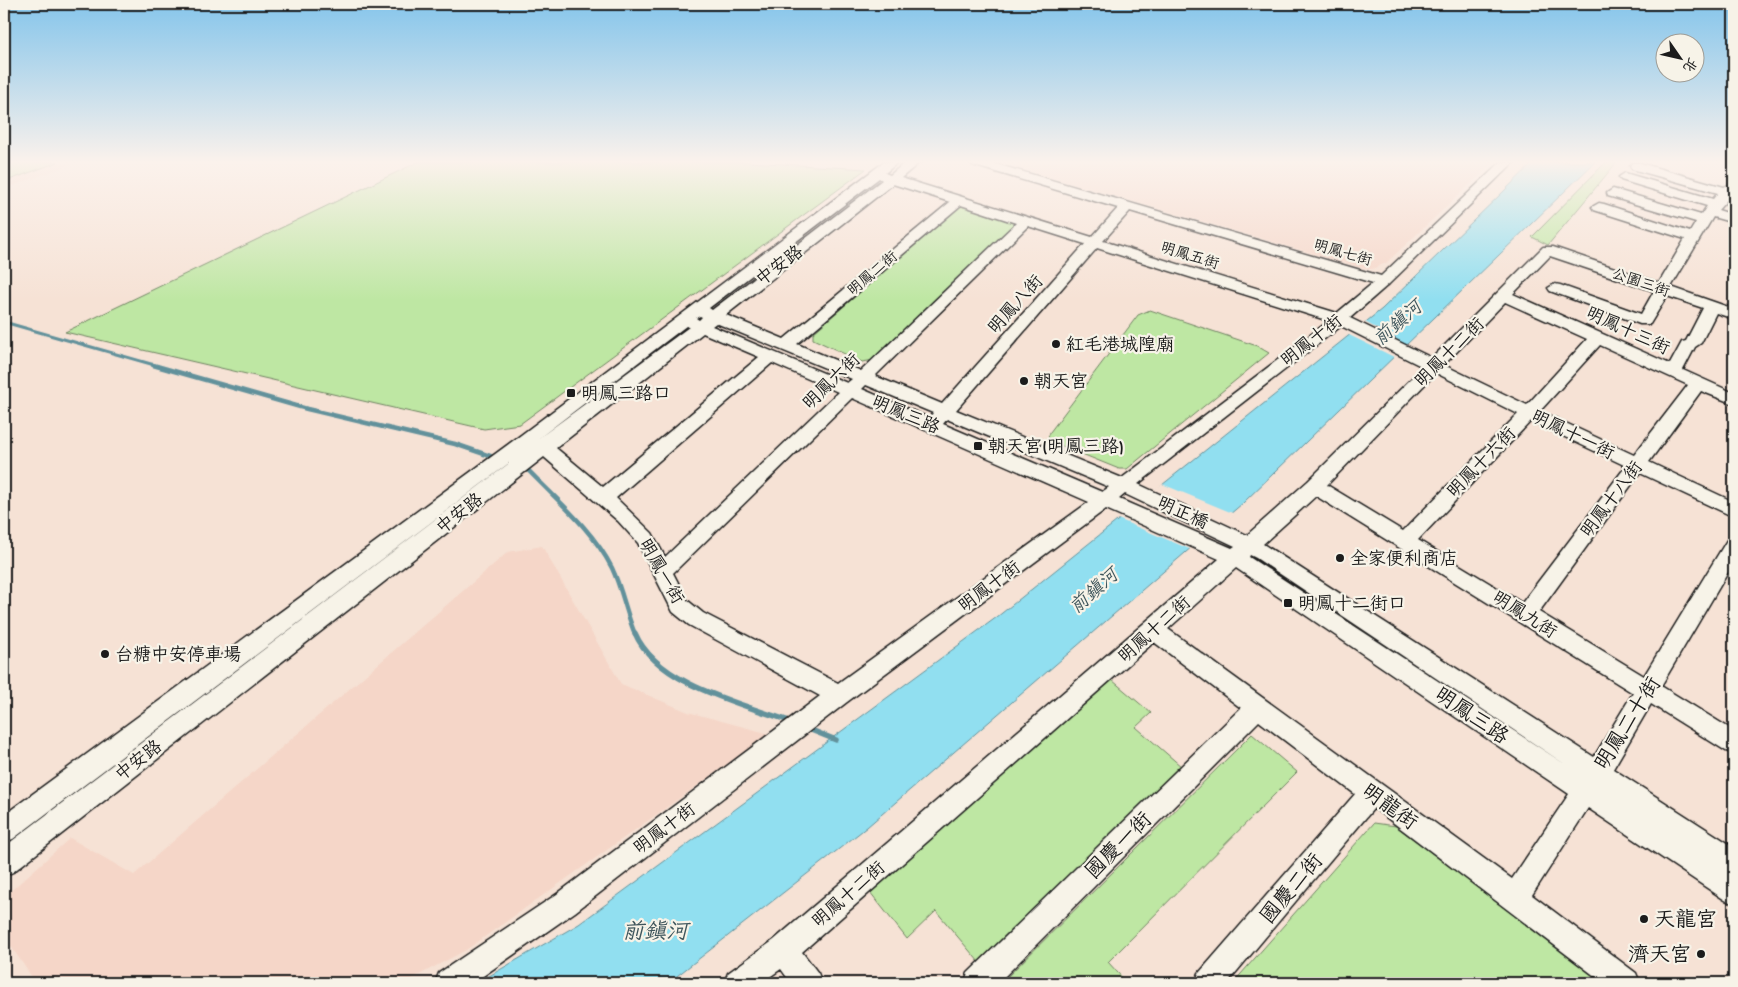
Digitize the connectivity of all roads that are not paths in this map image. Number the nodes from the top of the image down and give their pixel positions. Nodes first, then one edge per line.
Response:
1 (833, 208) edge
2 (851, 208) edge
3 (950, 208) edge
4 (985, 208) edge
5 (1125, 208) edge
6 (1130, 208) edge
7 (1460, 208) edge
8 (1602, 208) edge
9 (1690, 208) edge
10 (1700, 208) edge
11 (1713, 208) edge
12 (1710, 212) junction
13 (1734, 219) edge
14 (1026, 221) junction
15 (1693, 237) junction
16 (1095, 242) junction
17 (1548, 250) joint
18 (1384, 281) junction
19 (1555, 288) dead end
20 (1663, 289) junction
21 (1505, 296) junction
22 (1712, 306) junction
23 (1734, 314) edge
24 (698, 317) junction
25 (1345, 322) junction
26 (1597, 338) junction
27 (777, 351) junction
28 (1412, 356) joint
29 (1434, 367) junction
30 (1673, 373) junction
31 (857, 384) junction
32 (1697, 384) junction
33 (1734, 399) edge
34 (944, 412) junction
35 (1529, 413) junction
36 (932, 425) junction
37 (527, 439) junction
38 (544, 448) junction
39 (508, 464) junction
40 (1637, 465) junction
41 (1122, 485) junction
42 (1315, 486) junction
43 (1140, 494) joint
44 (604, 498) junction
45 (1104, 500) junction
46 (1128, 510) joint
47 (1734, 510) edge
48 (1216, 537) junction
49 (1405, 541) junction
50 (1734, 545) edge
51 (1241, 550) junction
52 (663, 571) junction
53 (1525, 615) junction
54 (1153, 630) junction
55 (1648, 690) junction
56 (839, 695) junction
57 (1257, 708) junction
58 (1734, 743) edge
59 (1591, 781) junction
60 (1372, 792) junction
61 (4, 830) edge
62 (1734, 862) edge
63 (4, 863) edge
64 (1734, 890) edge
65 (1515, 898) junction
66 (784, 950) junction
67 (449, 983) edge
68 (738, 983) edge
69 (808, 983) edge
70 (978, 983) edge
71 (1209, 983) edge
72 (1626, 983) edge

1 - 24 street, 中安路
2 - 24 street, 中安路
3 - 27 street, 明鳳二街
4 - 14 street, 明鳳五街
5 - 16 street, 明鳳八街
6 - 18 street, 明鳳七街
7 - 18 street, 明鳳十街
8 - 15 street
9 - 12 street
10 - 12 street
11 - 12 street
12 - 13 street
12 - 15 street
14 - 16 street, 明鳳五街
14 - 31 street, 明鳳六街
15 - 20 street
16 - 25 street, 明鳳五街
16 - 34 street, 明鳳八街
17 - 20 street, 公園三街
17 - 21 street, 明鳳十二街
18 - 25 street, 明鳳十街
19 - 20 street
20 - 22 street, 公園三街
21 - 26 street, 明鳳十三街
21 - 29 street, 明鳳十二街
22 - 23 street, 公園三街
22 - 30 street
24 - 27 street, 明鳳三路
24 - 37 street, 中安路
24 - 38 street, 中安路
25 - 28 street
25 - 41 street, 明鳳十街
26 - 30 street, 明鳳十三街
26 - 35 street, 明鳳十六街
27 - 31 street, 明鳳三路
27 - 44 street, 明鳳二街
28 - 29 street, 明鳳十一街
29 - 35 street, 明鳳十一街
29 - 42 street, 明鳳十二街
30 - 32 street, 明鳳十三街
31 - 34 street, 明鳳三路
31 - 36 street, 明鳳三路
31 - 52 street, 明鳳六街
32 - 33 street, 明鳳十三街
32 - 40 street, 明鳳十八街
34 - 36 street, 明鳳八街
34 - 41 street, 明鳳三路
35 - 40 street, 明鳳十一街
35 - 49 street, 明鳳十六街
36 - 45 street, 明鳳三路
37 - 38 street, 明鳳一街
37 - 39 street, 中安路
38 - 39 street, 中安路
38 - 44 street, 明鳳一街
39 - 61 street, 中安路
39 - 63 street, 中安路
40 - 47 street, 明鳳十一街
40 - 53 street, 明鳳十八街
41 - 43 street, 明鳳三路
41 - 45 street, 明鳳十街
42 - 49 street, 明鳳九街
42 - 51 street, 明鳳十二街
43 - 48 street, 明正橋
44 - 52 street, 明鳳一街
45 - 46 street, 明鳳三路
45 - 56 street, 明鳳十街
46 - 48 street, 明正橋
48 - 51 street, 明鳳三路
49 - 53 street, 明鳳九街
50 - 55 street, 明鳳二十街
51 - 54 street, 明鳳十二街
51 - 59 street, 明鳳三路
52 - 56 street, 明鳳一街
53 - 55 street, 明鳳九街
54 - 57 street, 明龍街
54 - 66 street, 明鳳十二街
55 - 58 street, 明鳳九街
55 - 59 street, 明鳳二十街
56 - 67 street, 明鳳十街
57 - 60 street, 明龍街
57 - 70 street, 國慶一街
59 - 62 street, 明鳳三路
59 - 64 street, 明鳳三路
59 - 65 street, 明鳳二十街
60 - 65 street, 明龍街
60 - 71 street, 國慶二街
65 - 72 street, 明龍街
66 - 68 street, 明鳳十二街
66 - 69 street

